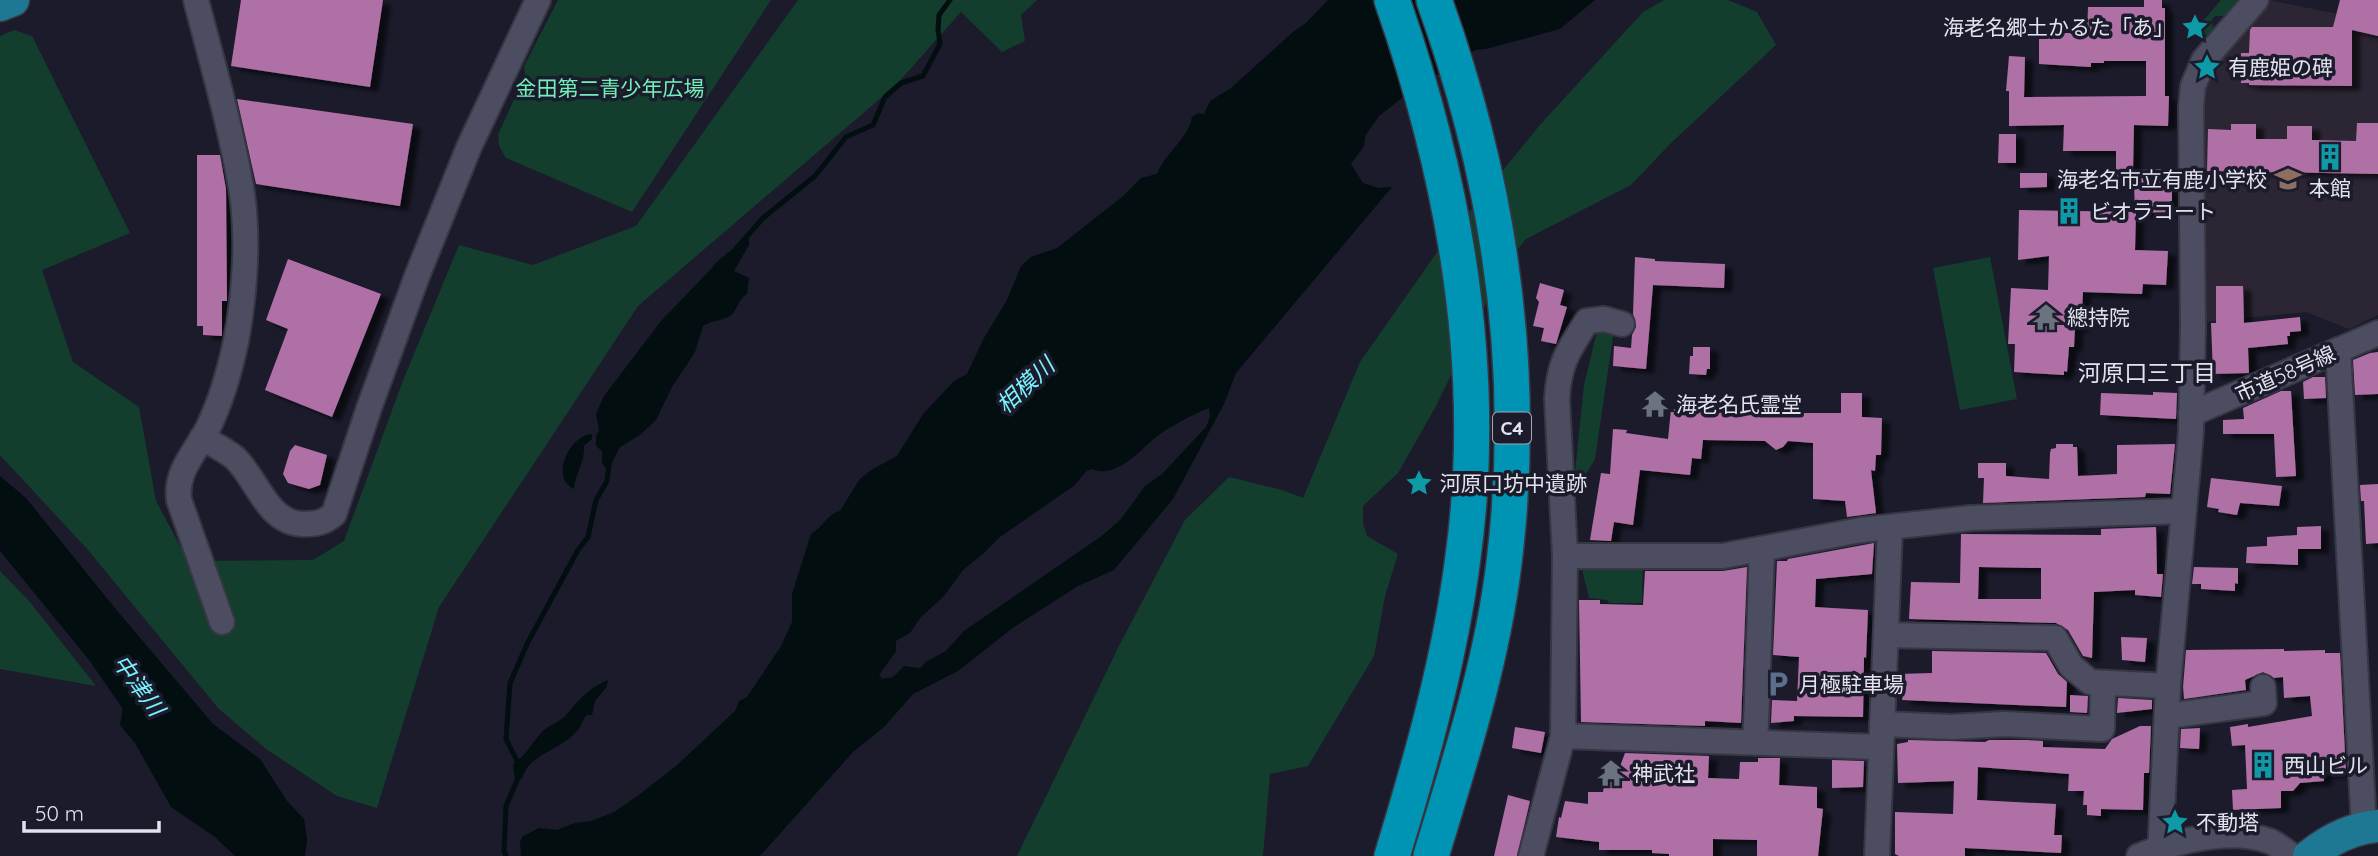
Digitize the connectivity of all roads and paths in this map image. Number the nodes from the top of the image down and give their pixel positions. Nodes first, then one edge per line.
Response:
1 (13, 0) edge
2 (196, 0) edge
3 (538, 0) edge
4 (1392, 0) edge
5 (1434, 0) edge
6 (2256, 0) edge
7 (0, 5) edge
8 (1622, 324) dead end
9 (2378, 333) edge
10 (2338, 350) junction
11 (2191, 414) junction
12 (202, 438) junction
13 (2182, 511) junction
14 (1890, 527) junction
15 (1762, 549) junction
16 (1565, 556) junction
17 (222, 622) dead end
18 (1886, 635) junction
19 (2103, 683) junction
20 (2168, 686) junction
21 (2264, 704) dead end
22 (2167, 716) junction
23 (1881, 735) junction
24 (1563, 736) junction
25 (1755, 743) junction
26 (2371, 826) edge
27 (2153, 853) edge
28 (1392, 856) edge
29 (1431, 856) edge
30 (1531, 856) edge
31 (1877, 856) edge
32 (2292, 856) edge
33 (2309, 856) edge

1 - 7 main road
2 - 12 street
3 - 12 street
4 - 28 highway, C4
5 - 29 highway, C4
6 - 11 street
8 - 16 street
9 - 10 street, 市道58号線
10 - 11 street, 市道58号線
10 - 26 street
11 - 13 street
12 - 17 street
13 - 14 street
13 - 20 street
14 - 15 street
14 - 18 street
15 - 16 street
15 - 25 street
16 - 24 street
18 - 19 street
18 - 23 street
19 - 20 street
19 - 23 street
20 - 22 street
21 - 22 street
22 - 27 street
23 - 25 street
23 - 31 street
24 - 25 street
24 - 30 street
26 - 33 main road
27 - 32 street

